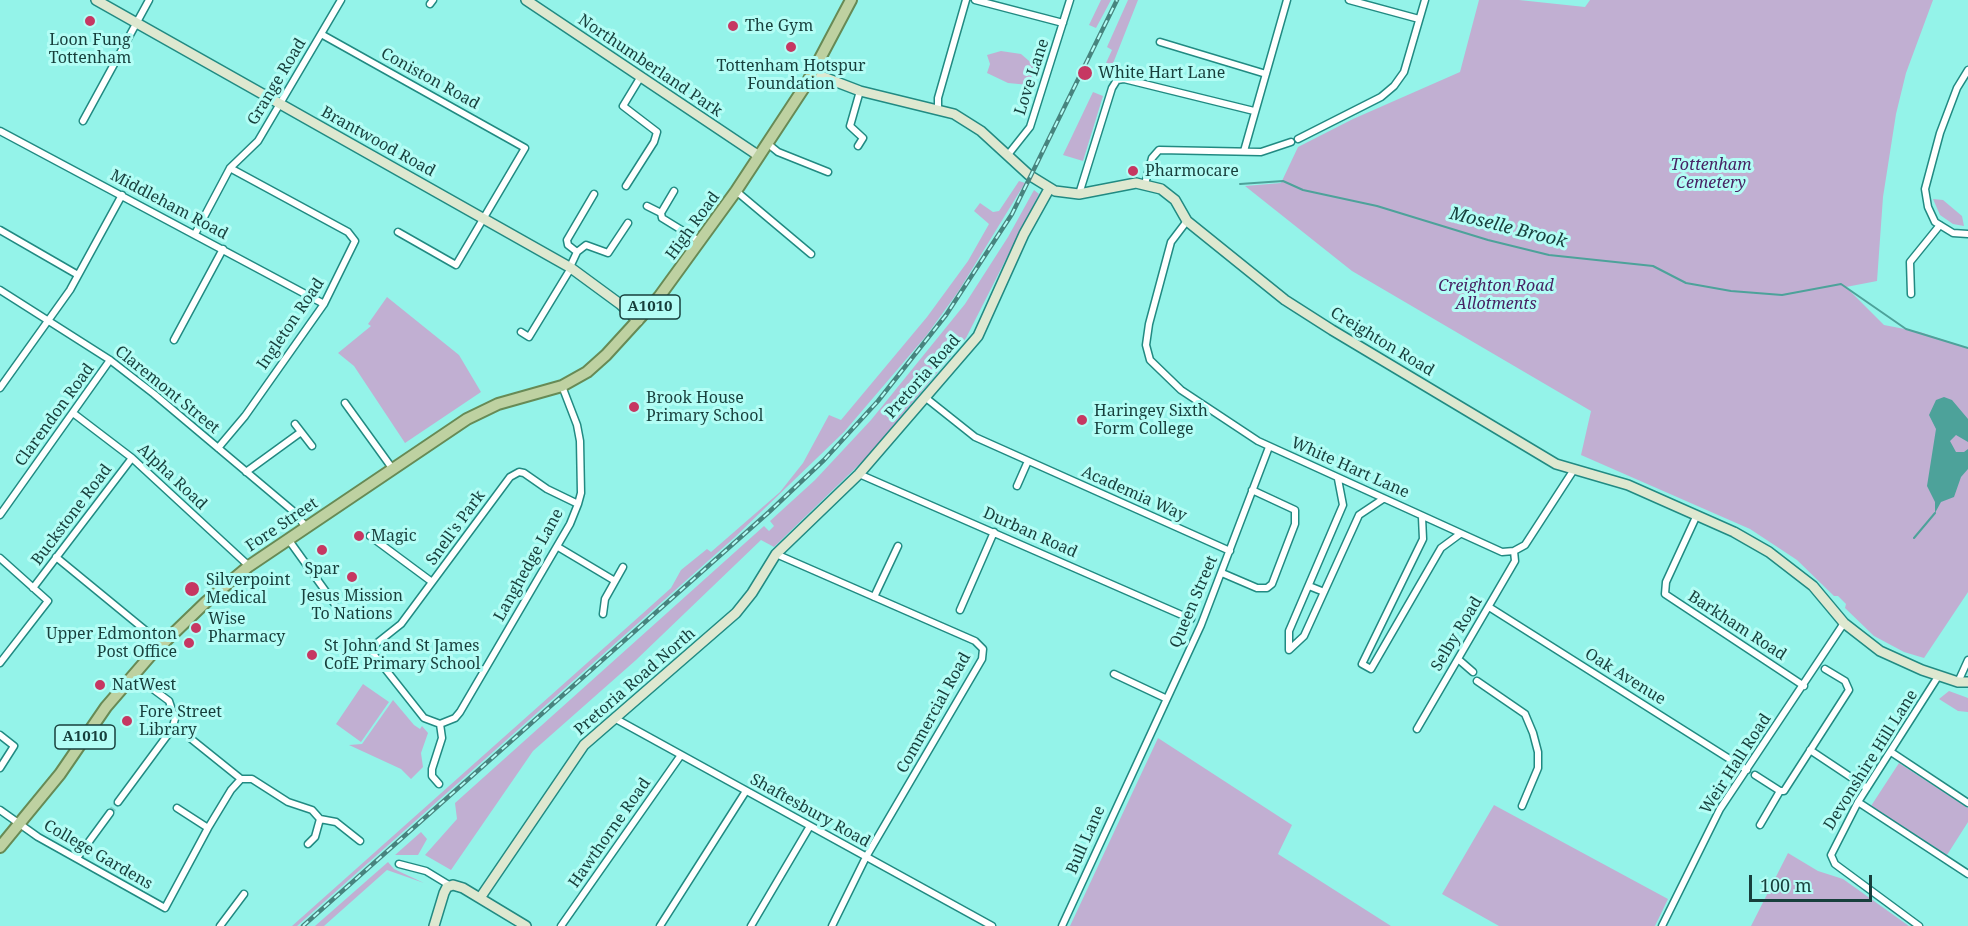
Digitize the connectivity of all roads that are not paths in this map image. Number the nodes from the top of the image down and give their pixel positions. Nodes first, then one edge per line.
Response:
1 (96, 0) edge
2 (149, 0) edge
3 (341, 0) edge
4 (526, 0) edge
5 (851, 0) edge
6 (966, 0) edge
7 (975, 0) edge
8 (1070, 0) edge
9 (1287, 0) edge
10 (1349, 0) edge
11 (1425, 0) edge
12 (983, 1) edge
13 (1419, 19) junction
14 (1063, 23) junction
15 (137, 24) junction
16 (321, 34) junction
17 (1160, 42) dead end
18 (1968, 70) edge
19 (813, 73) junction
20 (1266, 74) junction
21 (640, 78) junction
22 (860, 91) junction
23 (280, 105) junction
24 (938, 108) junction
25 (1254, 111) junction
26 (83, 121) dead end
27 (0, 131) edge
28 (767, 142) junction
29 (858, 146) dead end
30 (1244, 151) junction
31 (759, 156) junction
32 (1007, 156) junction
33 (230, 168) junction
34 (828, 172) dead end
35 (1145, 184) junction
36 (626, 186) dead end
37 (1049, 189) junction
38 (674, 191) dead end
39 (736, 191) junction
40 (594, 194) dead end
41 (1079, 194) junction
42 (122, 195) junction
43 (646, 206) dead end
44 (661, 213) junction
45 (485, 220) junction
46 (1187, 221) junction
47 (628, 224) dead end
48 (1940, 225) junction
49 (0, 230) edge
50 (398, 232) dead end
51 (195, 234) junction
52 (1968, 234) edge
53 (701, 243) junction
54 (223, 249) junction
55 (578, 252) junction
56 (811, 254) dead end
57 (571, 267) junction
58 (78, 275) junction
59 (0, 290) edge
60 (1911, 294) dead end
61 (324, 304) junction
62 (46, 320) junction
63 (638, 321) junction
64 (521, 332) dead end
65 (174, 340) dead end
66 (111, 360) junction
67 (562, 386) junction
68 (0, 388) edge
69 (926, 398) junction
70 (345, 403) dead end
71 (498, 404) joint
72 (73, 412) junction
73 (295, 424) dead end
74 (301, 432) junction
75 (312, 446) dead end
76 (1269, 447) junction
77 (218, 448) junction
78 (132, 458) junction
79 (1028, 461) junction
80 (392, 468) junction
81 (1573, 471) junction
82 (246, 472) junction
83 (859, 474) junction
84 (1338, 479) junction
85 (1017, 486) dead end
86 (1252, 490) junction
87 (1383, 499) junction
88 (578, 504) junction
89 (0, 515) edge
90 (1696, 517) junction
91 (1422, 518) junction
92 (306, 527) junction
93 (994, 532) junction
94 (1460, 534) junction
95 (370, 536) dead end
96 (288, 539) junction
97 (898, 546) dead end
98 (558, 547) junction
99 (1230, 551) junction
100 (1514, 551) junction
101 (776, 554) junction
102 (56, 557) junction
103 (0, 558) edge
104 (249, 566) junction
105 (623, 567) dead end
106 (1222, 573) junction
107 (615, 581) junction
108 (432, 582) junction
109 (1308, 585) junction
110 (33, 588) junction
111 (1324, 592) junction
112 (874, 597) junction
113 (334, 603) dead end
114 (1489, 607) junction
115 (960, 610) dead end
116 (603, 614) dead end
117 (1191, 619) dead end
118 (1844, 623) junction
119 (1382, 624) junction
120 (1394, 630) junction
121 (162, 644) junction
122 (1458, 659) junction
123 (1968, 660) edge
124 (0, 663) edge
125 (1825, 669) dead end
126 (1473, 672) dead end
127 (1114, 674) dead end
128 (134, 675) junction
129 (1939, 675) junction
130 (1478, 681) dead end
131 (1963, 682) edge
132 (1804, 686) junction
133 (1968, 689) edge
134 (1165, 698) junction
135 (616, 719) junction
136 (440, 724) junction
137 (1417, 729) dead end
138 (0, 735) edge
139 (190, 738) dead end
140 (1810, 750) junction
141 (1891, 752) junction
142 (681, 755) junction
143 (1135, 764) joint
144 (0, 768) edge
145 (1747, 770) junction
146 (1755, 775) dead end
147 (241, 779) junction
148 (439, 784) dead end
149 (1867, 788) junction
150 (746, 791) junction
151 (1782, 791) junction
152 (118, 802) tunnel mouth
153 (1858, 802) junction
154 (1968, 802) edge
155 (1522, 806) dead end
156 (177, 808) dead end
157 (0, 810) edge
158 (110, 813) tunnel mouth
159 (320, 819) junction
160 (18, 824) junction
161 (1760, 825) dead end
162 (810, 826) junction
163 (208, 828) junction
164 (360, 842) dead end
165 (308, 844) dead end
166 (0, 847) edge
167 (866, 857) junction
168 (77, 858) junction
169 (399, 864) dead end
170 (1968, 874) edge
171 (449, 885) junction
172 (244, 894) dead end
173 (480, 898) junction
174 (220, 926) edge
175 (434, 926) edge
176 (526, 926) edge
177 (561, 926) edge
178 (660, 926) edge
179 (751, 926) edge
180 (832, 926) edge
181 (992, 926) edge
182 (1062, 926) edge
183 (1662, 926) edge
184 (1919, 926) edge

1 - 15 street, Brantwood Road
2 - 15 street
3 - 16 street, Grange Road
4 - 21 street, Northumberland Park
5 - 19 main road, High Road / A1010
6 - 24 street
7 - 12 street
8 - 14 street, Love Lane
9 - 20 street
10 - 13 street
11 - 13 street
12 - 14 street
13 - 30 street
14 - 32 street, Love Lane
15 - 23 street, Brantwood Road
15 - 26 street
16 - 23 street, Grange Road
16 - 45 street, Coniston Road
17 - 20 street
18 - 48 street
19 - 22 street
19 - 28 main road, High Road / A1010
20 - 25 street
21 - 31 street, Northumberland Park
21 - 36 street
22 - 24 street
22 - 29 street
23 - 33 street, Grange Road
23 - 45 street, Brantwood Road
24 - 32 street
25 - 30 street
25 - 41 street
27 - 42 street, Middleham Road
28 - 31 main road, High Road / A1010
28 - 34 street
30 - 35 street
31 - 39 main road, High Road / A1010
32 - 37 street
33 - 51 street, Grange Road
33 - 61 street, Ingleton Road
35 - 41 street
35 - 46 street
37 - 41 street
37 - 69 street, Pretoria Road
38 - 44 street
39 - 53 main road, High Road / A1010
39 - 56 street
40 - 55 street
42 - 51 street, Middleham Road
42 - 58 street
43 - 44 street
44 - 53 street
45 - 50 street
45 - 57 street, Brantwood Road
46 - 76 street, White Hart Lane
46 - 81 street, Creighton Road
47 - 55 street
48 - 52 street
48 - 60 street
49 - 58 street
51 - 54 street, Middleham Road
53 - 63 main road, High Road / A1010
54 - 61 street, Middleham Road
54 - 65 street
55 - 57 street
57 - 63 street, Brantwood Road
57 - 64 street
58 - 62 street
59 - 62 street, Claremont Street
61 - 77 street, Ingleton Road
62 - 66 street, Claremont Street
62 - 68 street
63 - 67 main road, High Road / A1010
66 - 72 street, Clarendon Road
66 - 77 street, Claremont Street
67 - 71 main road, High Road / A1010
67 - 88 street, Langhedge Lane
69 - 79 street, Academia Way
69 - 83 street, Pretoria Road
70 - 80 street
71 - 80 main road, Fore Street / A1010
72 - 78 street, Alpha Road
72 - 89 street, Clarendon Road
73 - 74 street
74 - 75 street
74 - 82 street
76 - 84 street, White Hart Lane
76 - 86 street, Queen Street
77 - 82 street, Claremont Street
78 - 102 street, Buckstone Road
78 - 104 street, Alpha Road
79 - 85 street
79 - 99 street, Academia Way
80 - 92 main road, Fore Street / A1010
81 - 90 street
81 - 100 street
82 - 92 street, Claremont Street
83 - 93 street, Durban Road
83 - 101 street, Pretoria Road
84 - 87 street, White Hart Lane
84 - 109 street
86 - 99 street, Queen Street
86 - 106 street
87 - 91 street, White Hart Lane
87 - 111 street
88 - 98 street, Langhedge Lane
88 - 108 street, Snell's Park
90 - 118 street
90 - 132 street, Barkham Road
91 - 94 street, White Hart Lane
91 - 119 street
92 - 96 main road, Fore Street / A1010
93 - 115 street
93 - 117 street, Durban Road
94 - 100 street, White Hart Lane
94 - 120 street
95 - 108 street
96 - 104 main road, Fore Street / A1010
96 - 113 street
97 - 112 street
98 - 107 street
98 - 136 street, Langhedge Lane
99 - 106 street, Queen Street
100 - 114 street, Selby Road
101 - 112 street, Commercial Road
101 - 135 street, Pretoria Road North
102 - 110 street, Buckstone Road
102 - 121 street
103 - 110 street
104 - 121 main road, Fore Street / A1010
105 - 107 street
106 - 134 street, Queen Street
107 - 116 street
108 - 136 street, Snell's Park
109 - 111 street
109 - 111 street
110 - 124 street
112 - 167 street, Commercial Road
114 - 122 street, Selby Road
114 - 145 street, Oak Avenue
118 - 129 street
118 - 132 street, Weir Hall Road
119 - 120 street
119 - 120 street
121 - 128 main road, Fore Street / A1010
122 - 126 street
122 - 137 street, Selby Road
123 - 131 street
125 - 140 street
127 - 134 street
128 - 152 street
128 - 160 main road, Fore Street / A1010
129 - 131 street
129 - 141 street, Devonshire Hill Lane
130 - 155 street
131 - 133 street
132 - 145 street, Weir Hall Road
134 - 143 street, Queen Street
135 - 142 street, Shaftesbury Road
135 - 173 street, Pretoria Road North
136 - 148 street
138 - 144 street
139 - 147 street
140 - 149 street
140 - 151 street
141 - 149 street, Devonshire Hill Lane
141 - 154 street
142 - 150 street, Shaftesbury Road
142 - 177 street, Hawthorne Road
143 - 182 street, Bull Lane
145 - 183 street, Weir Hall Road
146 - 151 street
147 - 159 street
147 - 163 street
149 - 153 street, Devonshire Hill Lane
150 - 162 street, Shaftesbury Road
150 - 178 street
151 - 161 street
153 - 170 street
153 - 184 street, Devonshire Hill Lane
156 - 163 street
157 - 160 street, College Gardens
158 - 168 street
159 - 164 street
159 - 165 street
160 - 166 main road, Fore Street / A1010
160 - 168 street, College Gardens
162 - 167 street, Shaftesbury Road
162 - 179 street
163 - 168 street, College Gardens
167 - 180 street, Commercial Road
167 - 181 street, Shaftesbury Road
169 - 171 street
171 - 173 street
171 - 175 street
172 - 174 street
173 - 176 street

